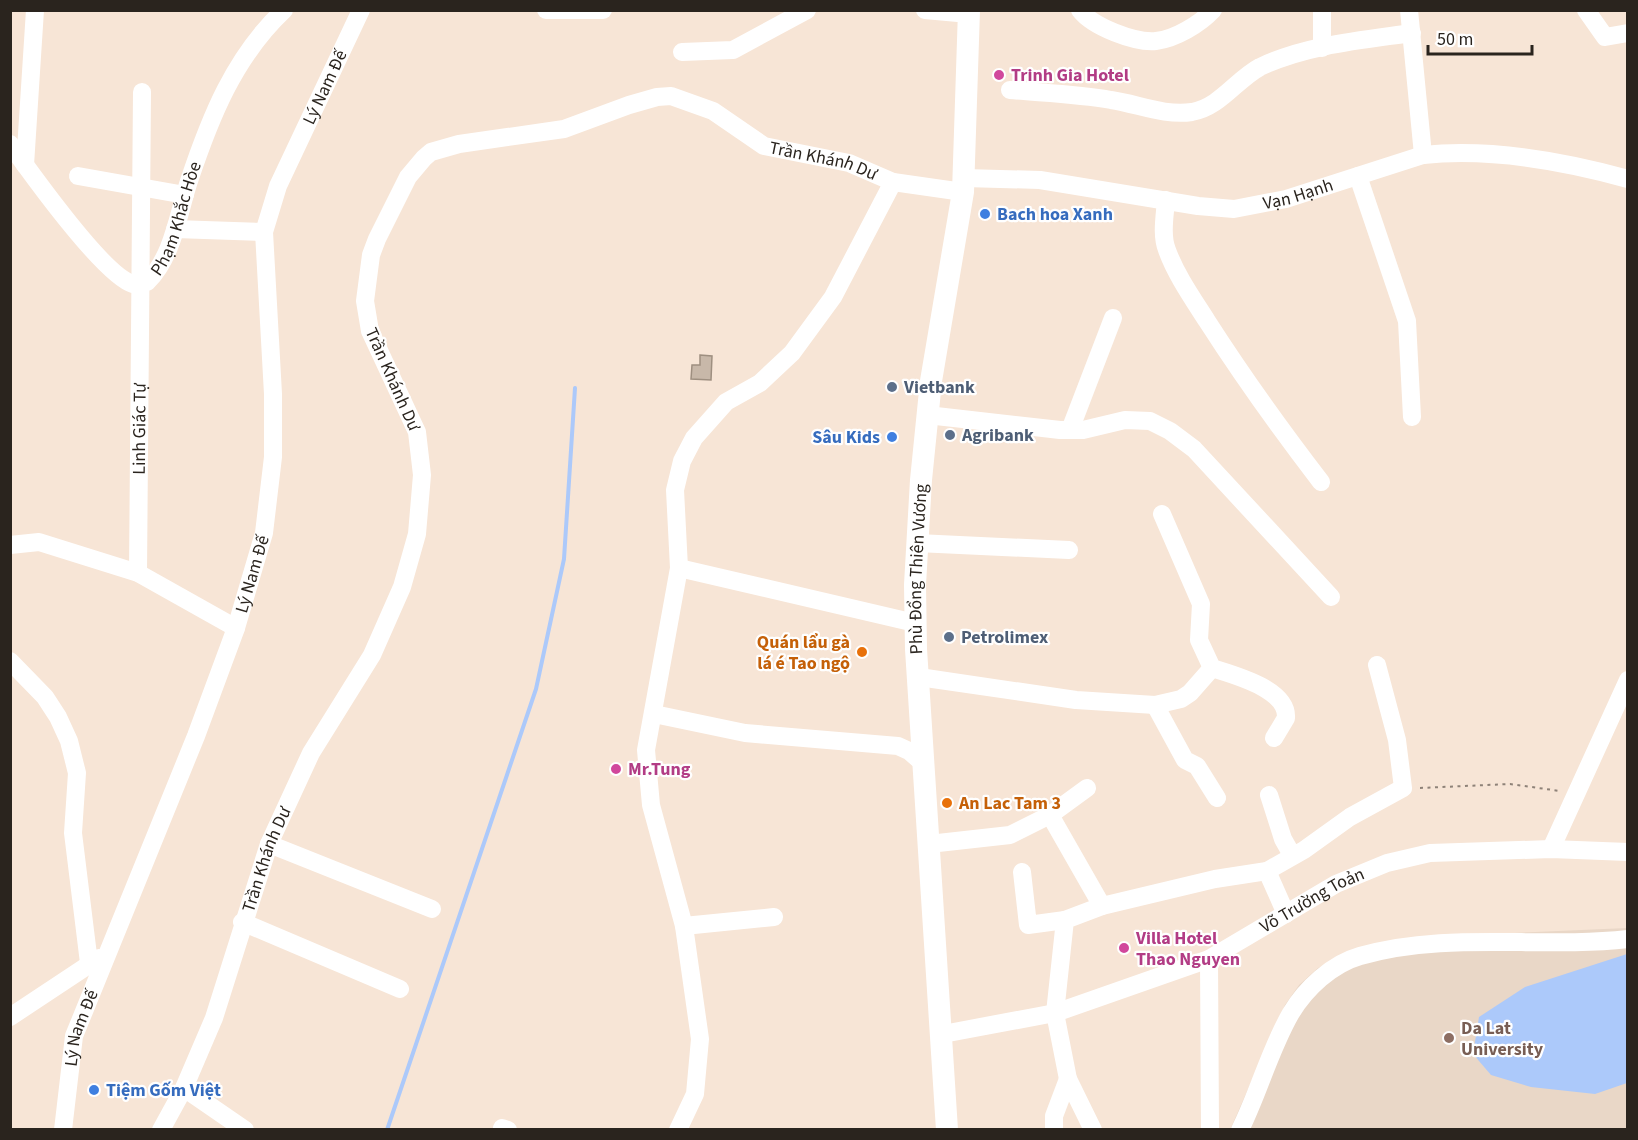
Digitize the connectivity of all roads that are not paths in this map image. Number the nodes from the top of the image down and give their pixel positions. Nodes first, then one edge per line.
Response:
1 (35, 10) edge
2 (284, 10) edge
3 (361, 10) edge
4 (546, 10) edge
5 (603, 10) edge
6 (807, 10) edge
7 (925, 10) edge
8 (1080, 10) edge
9 (1213, 10) edge
10 (1322, 10) edge
11 (1409, 10) edge
12 (1586, 10) edge
13 (969, 12) edge
14 (1412, 33) junction
15 (1628, 33) edge
16 (1322, 48) junction
17 (682, 52) dead end
18 (1010, 90) dead end
19 (142, 92) dead end
20 (10, 144) edge
21 (1423, 155) junction
22 (25, 165) junction
23 (78, 176) dead end
24 (1358, 176) junction
25 (1628, 179) edge
26 (893, 182) junction
27 (963, 185) junction
28 (141, 189) junction
29 (185, 195) junction
30 (1166, 200) junction
31 (175, 229) junction
32 (264, 232) junction
33 (141, 285) junction
34 (1113, 318) dead end
35 (927, 415) junction
36 (1412, 417) dead end
37 (1070, 430) junction
38 (1321, 482) dead end
39 (1162, 514) dead end
40 (917, 543) junction
41 (10, 545) edge
42 (1069, 550) dead end
43 (679, 568) junction
44 (138, 573) junction
45 (1331, 597) dead end
46 (915, 623) junction
47 (236, 628) junction
48 (10, 662) edge
49 (1377, 665) dead end
50 (1212, 668) junction
51 (919, 677) junction
52 (1628, 680) edge
53 (1155, 705) junction
54 (654, 714) junction
55 (1274, 738) dead end
56 (924, 764) junction
57 (1088, 788) dead end
58 (1269, 795) dead end
59 (1217, 798) dead end
60 (1050, 816) junction
61 (269, 844) junction
62 (929, 844) junction
63 (1551, 849) junction
64 (1628, 852) edge
65 (1292, 855) junction
66 (1267, 871) junction
67 (1022, 872) dead end
68 (1102, 906) junction
69 (432, 909) dead end
70 (1286, 914) junction
71 (774, 916) dead end
72 (1065, 920) junction
73 (242, 922) junction
74 (684, 926) junction
75 (1628, 939) edge
76 (106, 954) junction
77 (1209, 958) junction
78 (89, 963) junction
79 (400, 989) dead end
80 (1055, 1013) junction
81 (10, 1017) edge
82 (943, 1034) junction
83 (1068, 1079) junction
84 (184, 1088) junction
85 (63, 1130) edge
86 (161, 1130) edge
87 (245, 1130) edge
88 (678, 1130) edge
89 (947, 1130) edge
90 (1054, 1130) edge
91 (1093, 1130) edge
92 (1210, 1130) edge
93 (1240, 1130) edge

1 - 22 street
2 - 29 street, Phạm Khắc Hòe
3 - 32 street, Lý Nam Đế
4 - 5 street
6 - 17 street
7 - 13 street
8 - 9 street
10 - 16 street
11 - 14 street
12 - 15 street
13 - 27 main road, Phù Đổng Thiên Vương
14 - 16 street
14 - 21 street
16 - 18 street
19 - 28 street, Linh Giác Tự
20 - 22 street, Phạm Khắc Hòe
21 - 24 street, Vạn Hạnh
21 - 25 street, Vạn Hạnh
22 - 33 street, Phạm Khắc Hòe
23 - 28 street
24 - 30 street, Vạn Hạnh
24 - 36 street
26 - 27 street, Trần Khánh Dư
26 - 43 street, Trần Khánh Dư
26 - 61 street, Trần Khánh Dư
27 - 30 street, Vạn Hạnh
27 - 35 main road, Phù Đổng Thiên Vương
28 - 29 street
28 - 33 street, Linh Giác Tự
29 - 31 street, Phạm Khắc Hòe
30 - 38 street
31 - 32 street
31 - 33 street, Phạm Khắc Hòe
32 - 47 street, Lý Nam Đế
33 - 44 street, Linh Giác Tự
34 - 37 street
35 - 37 street
35 - 40 main road, Phù Đổng Thiên Vương
37 - 45 street
39 - 50 street
40 - 42 street
40 - 46 main road, Phù Đổng Thiên Vương
41 - 44 street
43 - 46 street
43 - 54 street, Trần Khánh Dư
44 - 47 street
46 - 51 main road, Phù Đổng Thiên Vương
47 - 76 street, Lý Nam Đế
48 - 78 street
49 - 65 street
50 - 53 street
50 - 55 street
51 - 53 street
51 - 56 main road, Phù Đổng Thiên Vương
52 - 63 street
53 - 59 street
54 - 56 street
54 - 74 street, Trần Khánh Dư
56 - 62 main road, Phù Đổng Thiên Vương
57 - 60 street
58 - 65 street
60 - 62 street
60 - 68 street
61 - 69 street
61 - 73 street, Trần Khánh Dư
62 - 82 main road, Phù Đổng Thiên Vương
63 - 64 street, Võ Trường Toản
63 - 70 street, Võ Trường Toản
65 - 66 street
66 - 68 street
66 - 70 street
67 - 72 street
68 - 72 street
70 - 77 street, Võ Trường Toản
71 - 74 street
72 - 80 street
73 - 79 street
73 - 84 street, Trần Khánh Dư
74 - 88 street, Trần Khánh Dư
75 - 93 street
76 - 78 street
76 - 85 street, Lý Nam Đế
77 - 80 street, Võ Trường Toản
77 - 92 street
78 - 81 street
80 - 82 street, Võ Trường Toản
80 - 83 street
82 - 89 main road, Phù Đổng Thiên Vương
83 - 90 street
83 - 91 street
84 - 86 street, Trần Khánh Dư
84 - 87 street

